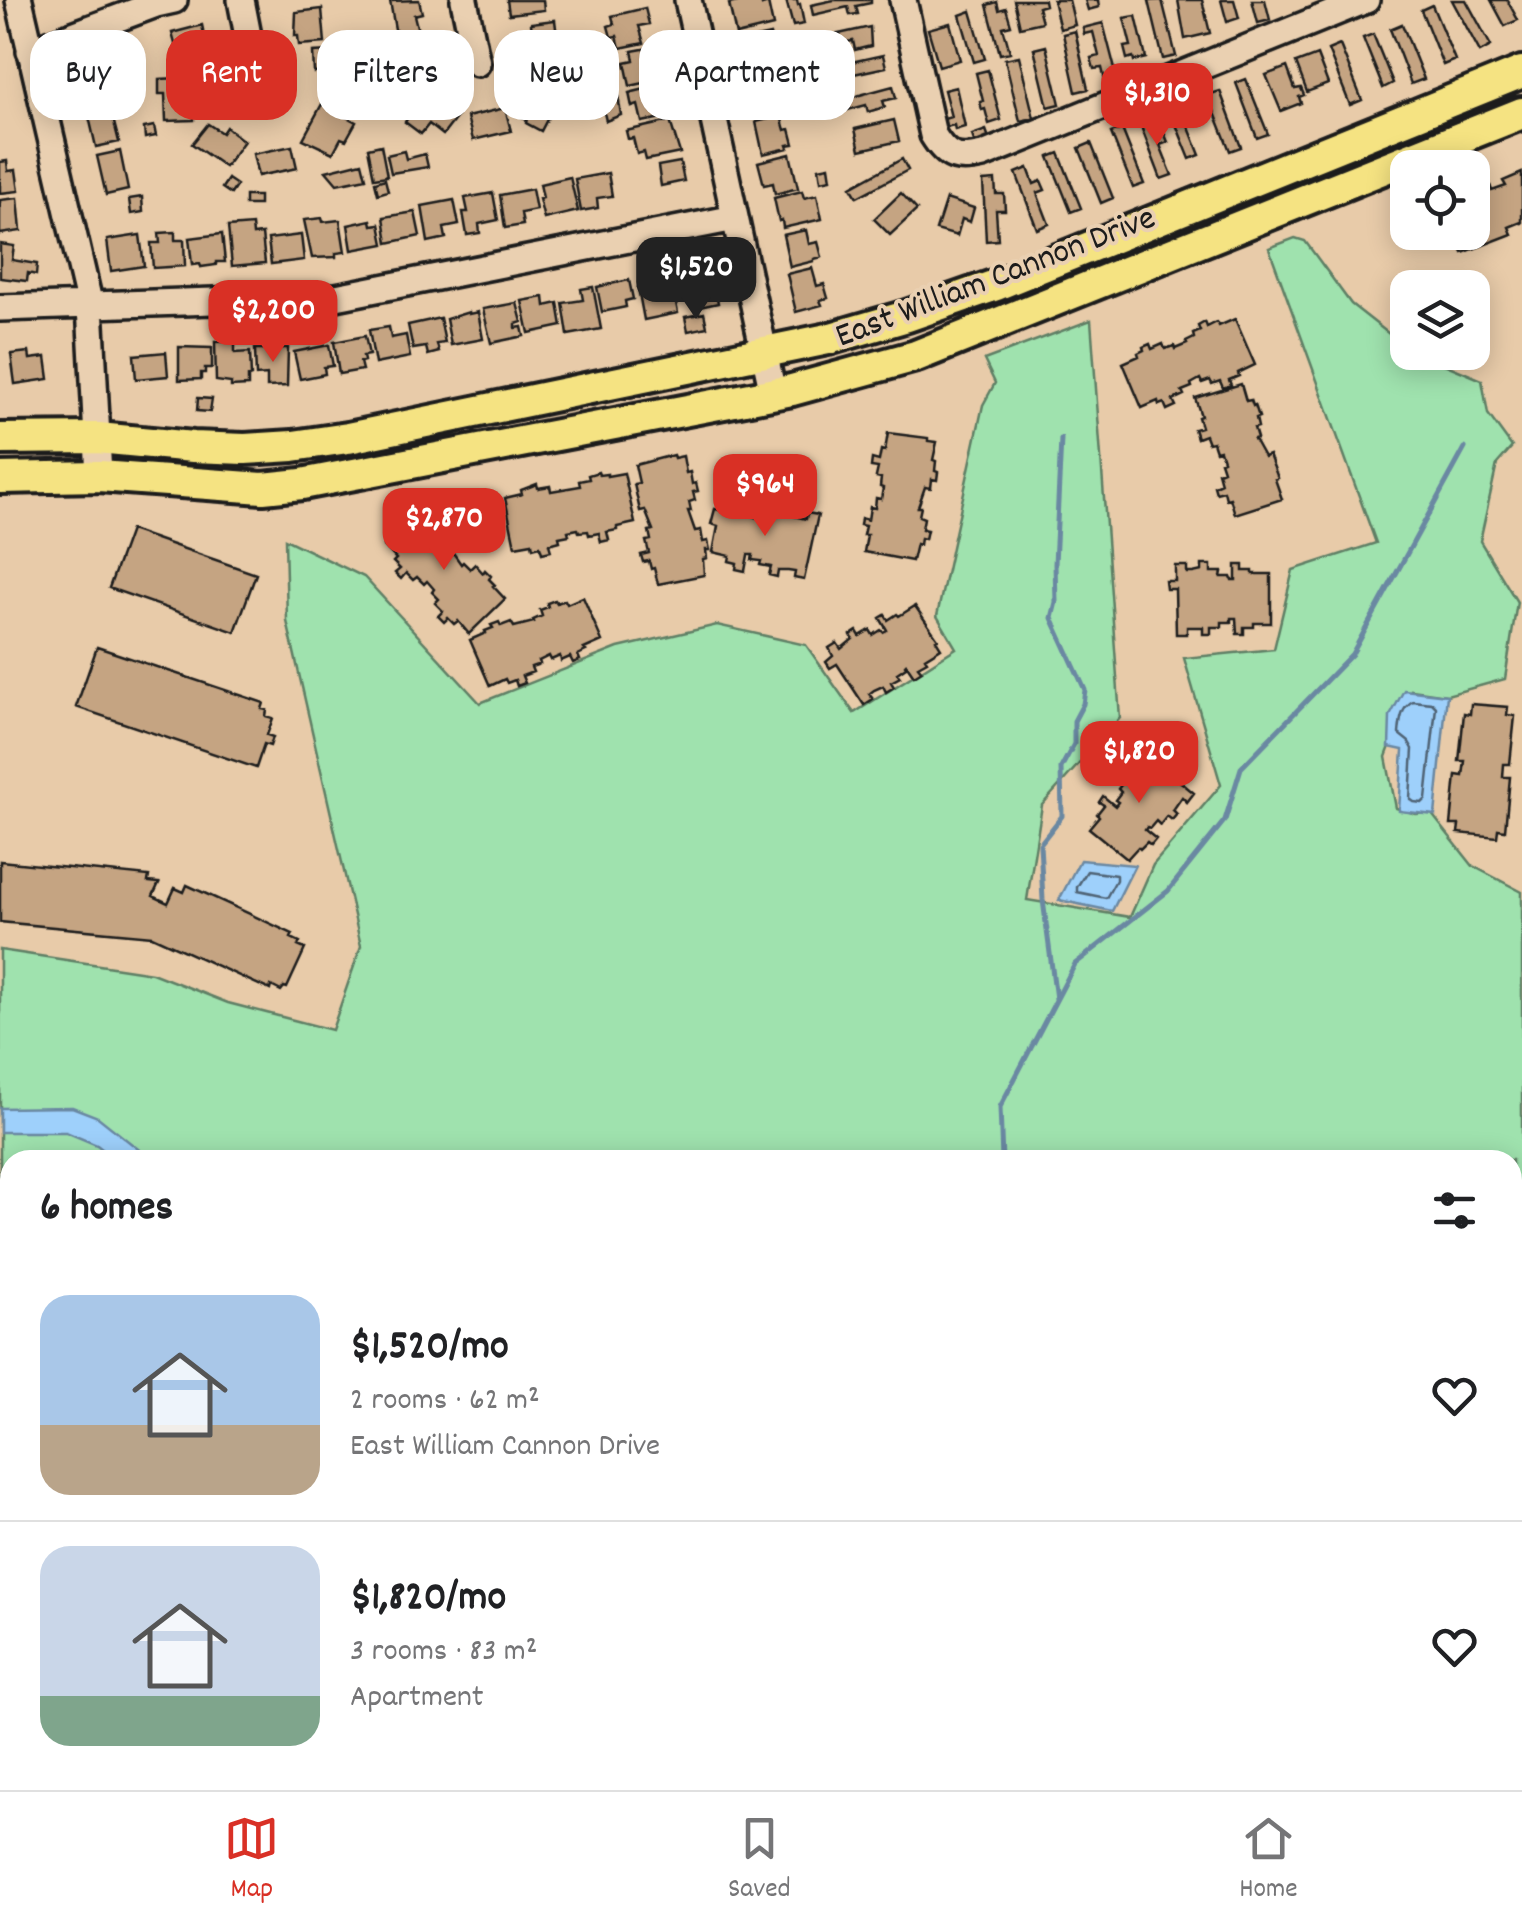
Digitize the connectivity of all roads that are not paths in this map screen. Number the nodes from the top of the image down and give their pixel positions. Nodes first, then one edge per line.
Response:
1 (19, 0) edge
2 (174, 0) edge
3 (241, 0) edge
4 (464, 0) edge
5 (688, 0) edge
6 (908, 2) edge
7 (1356, 2) edge
8 (86, 30) edge
9 (247, 30) edge
10 (30, 51) edge
11 (478, 63) dead end
12 (1522, 72) edge
13 (1522, 112) edge
14 (46, 120) edge
15 (1307, 159) junction
16 (1324, 193) junction
17 (736, 218) junction
18 (90, 306) junction
19 (0, 308) edge
20 (764, 352) junction
21 (773, 394) junction
22 (98, 438) junction
23 (0, 439) edge
24 (99, 476) junction
25 (0, 478) edge

1 - 10 street
2 - 8 street
3 - 9 street
4 - 11 street
5 - 17 street
6 - 7 street
12 - 15 main road, East William Cannon Drive
13 - 16 main road, East William Cannon Drive
14 - 18 street
15 - 16 main road
15 - 20 main road, East William Cannon Drive
16 - 21 main road, East William Cannon Drive
17 - 18 street
17 - 20 street
18 - 19 street
18 - 22 street
20 - 21 street
20 - 22 main road, East William Cannon Drive
21 - 24 main road, East William Cannon Drive
22 - 23 main road, East William Cannon Drive
22 - 24 street
24 - 25 main road, East William Cannon Drive

